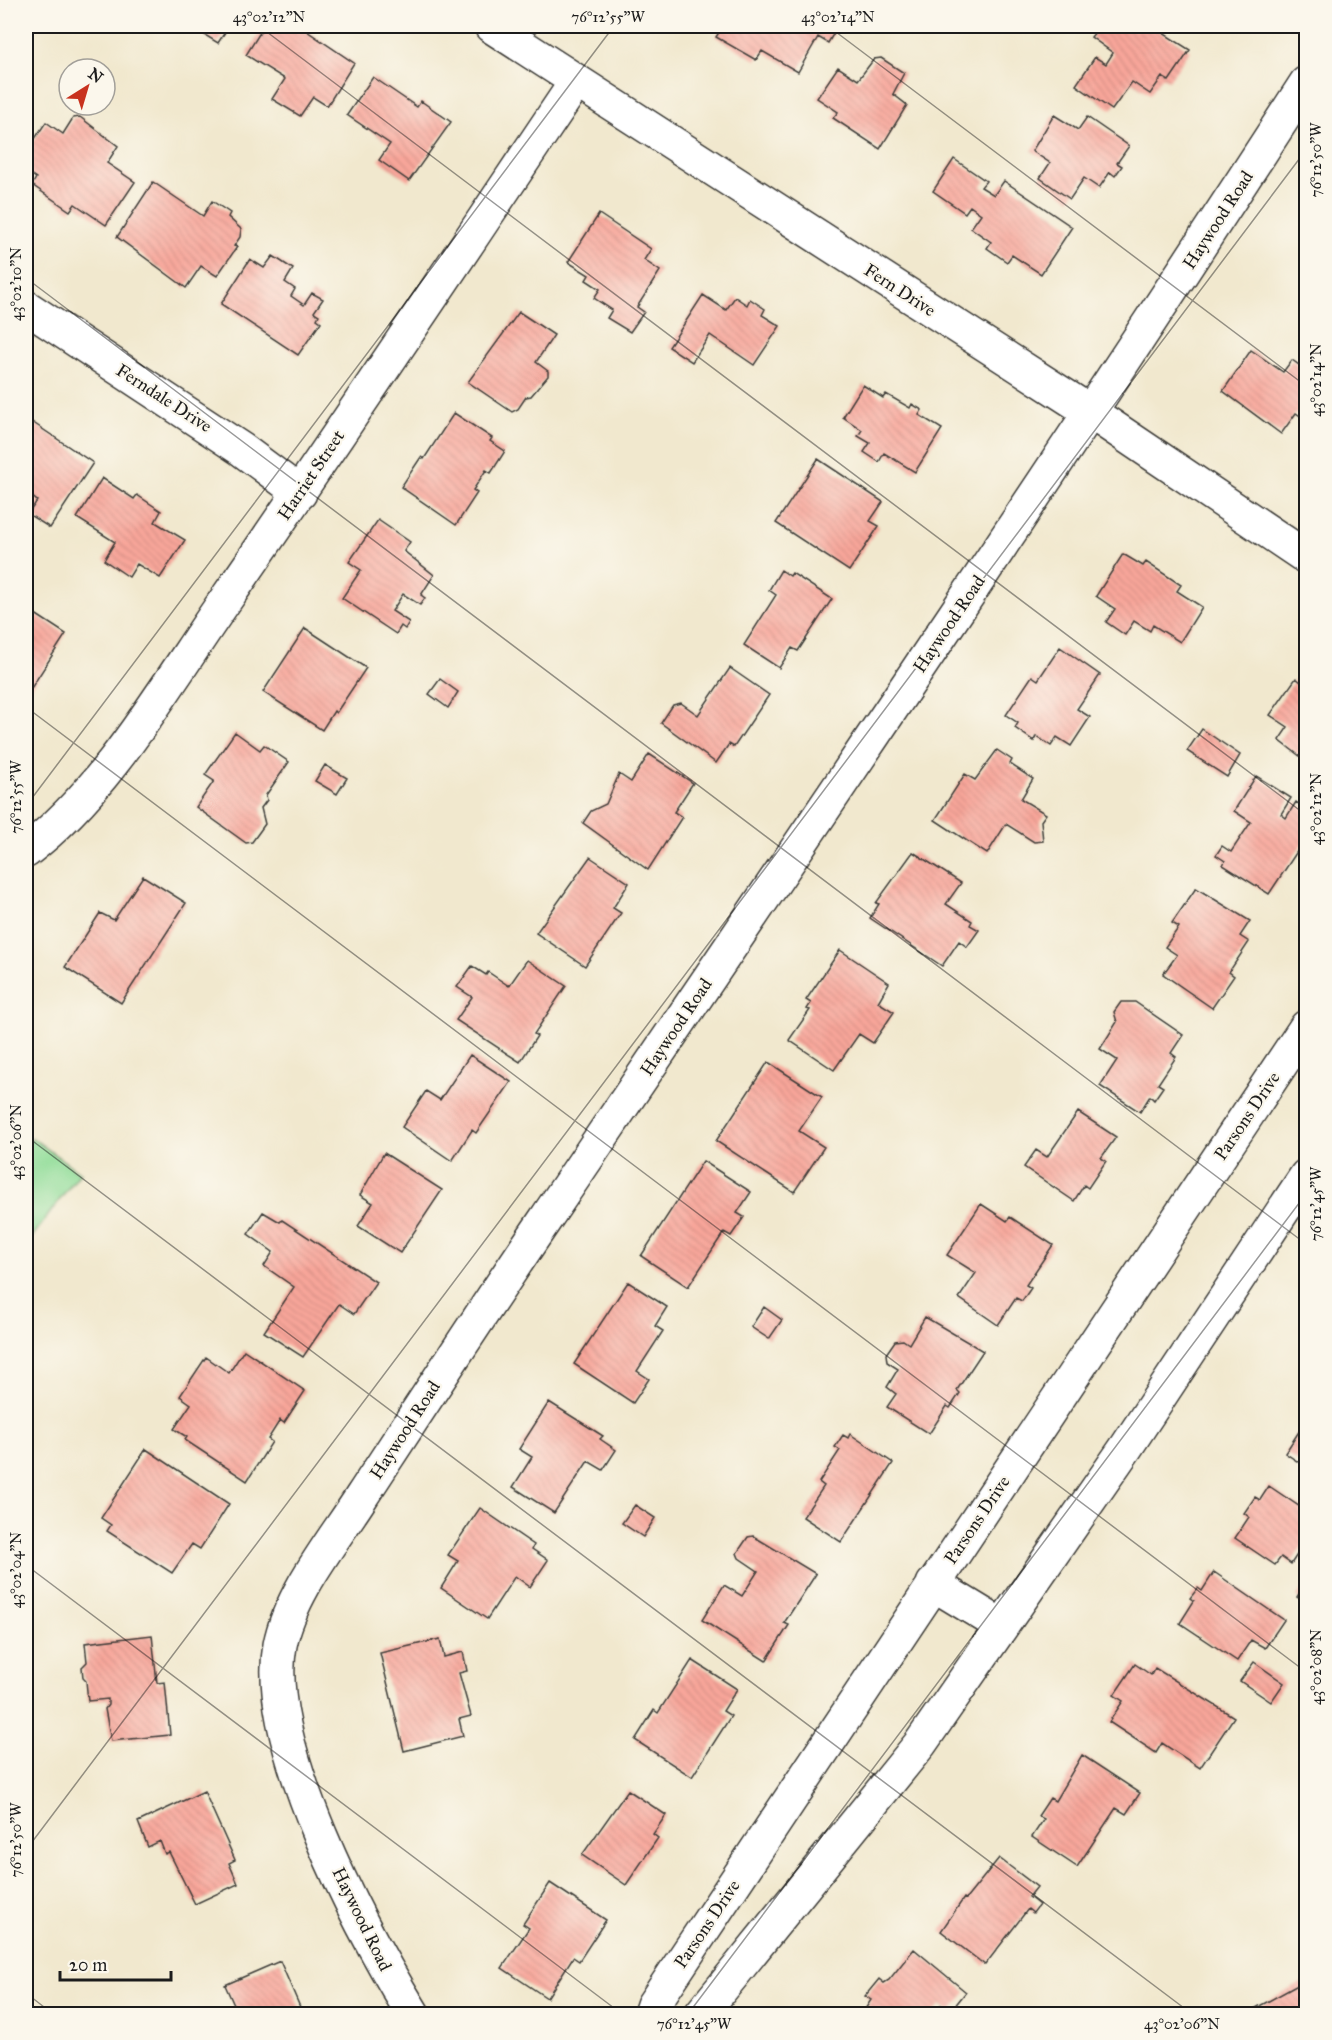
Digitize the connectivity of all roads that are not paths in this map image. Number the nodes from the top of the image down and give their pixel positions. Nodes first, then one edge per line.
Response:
1 (491, 26) edge
2 (576, 82) junction
3 (1306, 83) edge
4 (26, 307) edge
5 (1092, 413) junction
6 (300, 493) junction
7 (1306, 557) edge
8 (26, 850) edge
9 (1306, 1027) edge
10 (1306, 1176) edge
11 (933, 1584) junction
12 (1002, 1626) junction
13 (413, 2014) edge
14 (650, 2014) edge
15 (701, 2014) edge

1 - 2 street, Fern Drive
2 - 5 street, Fern Drive
2 - 6 street, Harriet Street
3 - 5 street, Haywood Road
4 - 6 street, Ferndale Drive
5 - 7 street, Fern Drive
5 - 13 street, Haywood Road
6 - 8 street, Harriet Street
9 - 11 street, Parsons Drive
10 - 12 street
11 - 12 street
11 - 14 street, Parsons Drive
12 - 15 street

